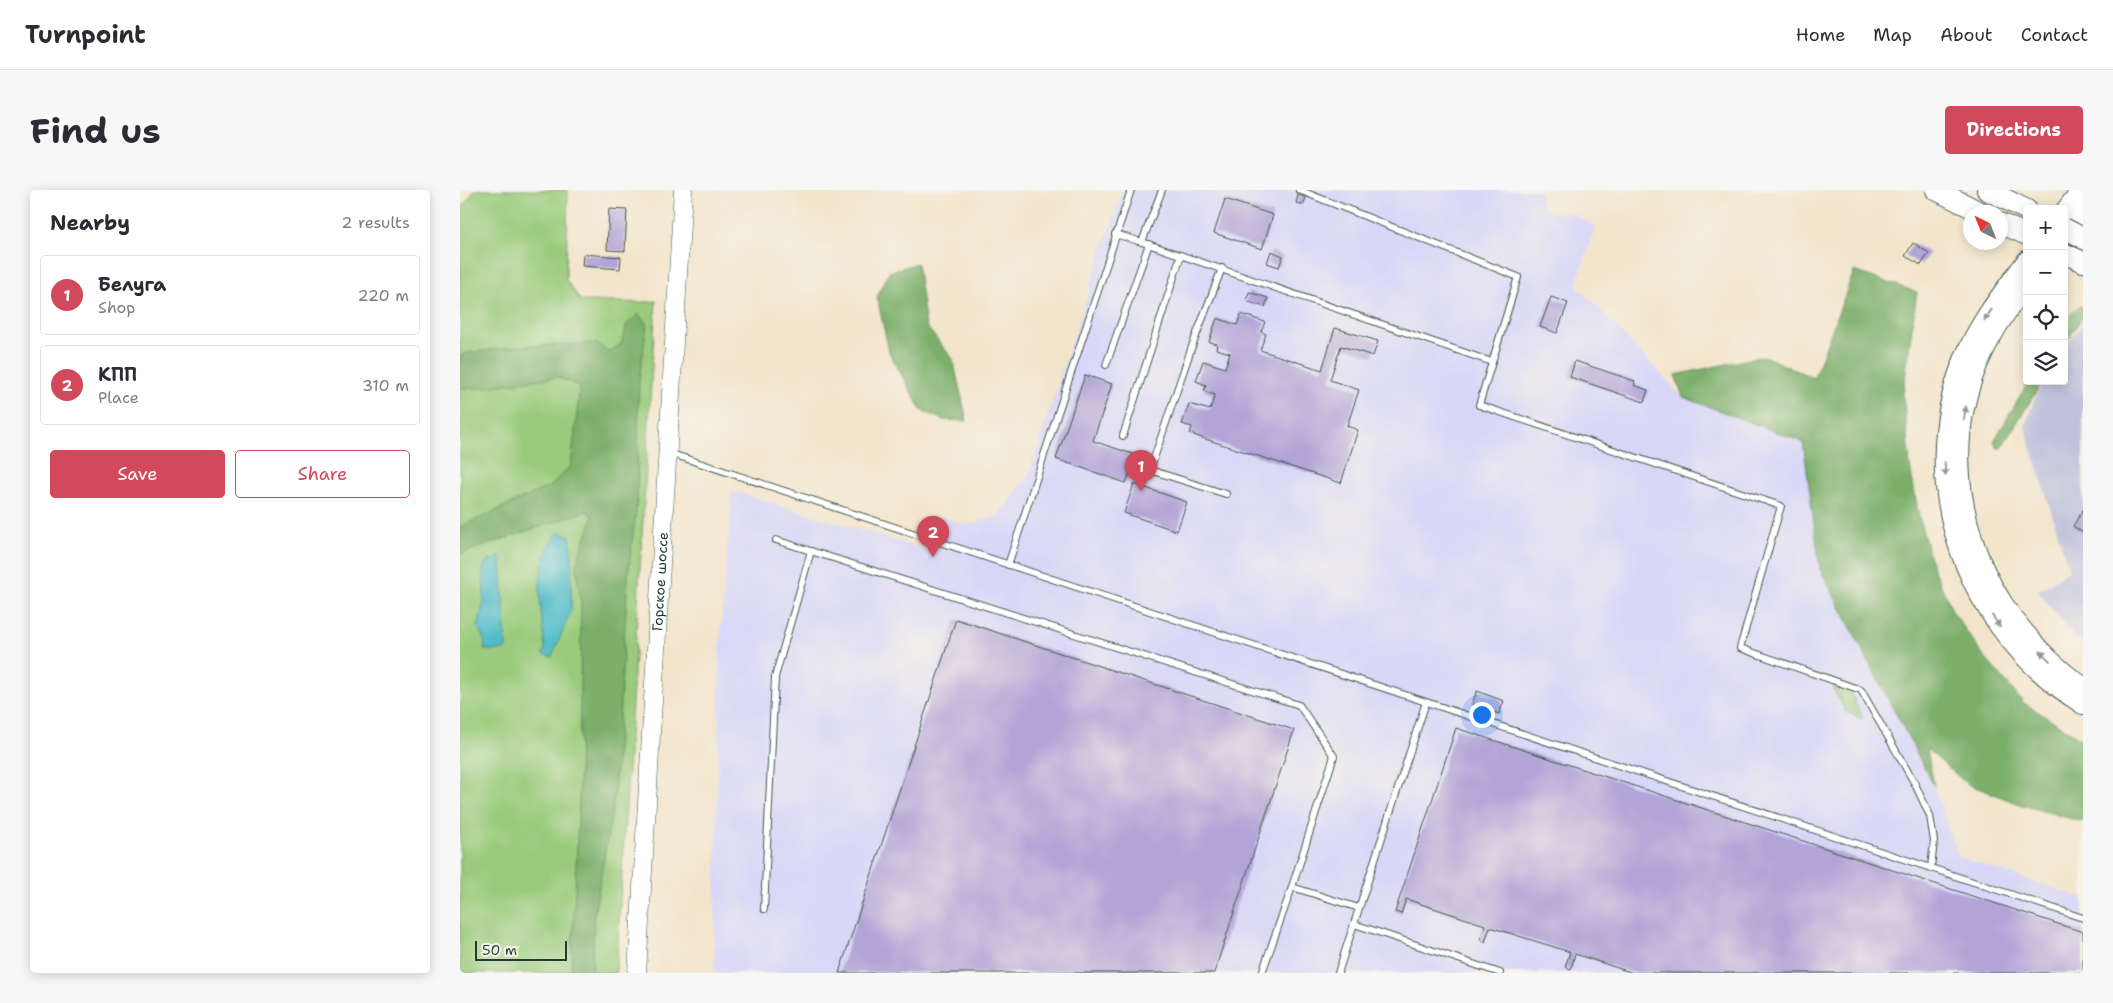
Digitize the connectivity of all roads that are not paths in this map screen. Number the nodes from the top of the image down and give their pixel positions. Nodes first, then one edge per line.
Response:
1 (683, 190) edge
2 (1131, 190) edge
3 (1162, 190) edge
4 (1299, 190) edge
5 (1936, 190) edge
6 (1987, 190) edge
7 (2082, 190) edge
8 (1966, 205) edge
9 (2019, 206) edge
10 (2068, 208) edge
11 (2083, 210) edge
12 (2008, 227) edge
13 (2068, 229) edge
14 (2068, 230) edge
15 (2023, 233) edge
16 (1115, 234) junction
17 (2083, 238) edge
18 (1145, 243) junction
19 (1181, 254) junction
20 (2068, 255) edge
21 (2083, 262) edge
22 (1222, 268) junction
23 (2023, 268) edge
24 (2023, 290) edge
25 (1492, 362) junction
26 (1106, 365) dead end
27 (1123, 436) dead end
28 (669, 453) junction
29 (1226, 494) dead end
30 (776, 540) dead end
31 (811, 551) junction
32 (1008, 565) junction
33 (2083, 687) edge
34 (1426, 702) junction
35 (2083, 704) edge
36 (1931, 868) junction
37 (1292, 887) junction
38 (1359, 908) junction
39 (764, 909) dead end
40 (2083, 918) edge
41 (1354, 924) junction
42 (637, 973) edge
43 (1262, 973) edge
44 (1338, 973) edge
45 (1500, 973) edge

1 - 28 main road, Горское шоссе
2 - 16 lane
3 - 18 lane
4 - 25 lane
5 - 8 main road
6 - 9 main road
7 - 10 main road
11 - 13 main road
12 - 15 main road
14 - 17 main road, bridge
16 - 18 lane
16 - 32 lane
18 - 19 lane
18 - 26 lane
19 - 22 lane
19 - 27 lane
20 - 21 main road
22 - 25 lane
22 - 29 lane
23 -> 35 main road
33 -> 24 main road
25 - 36 lane
28 - 32 lane
28 - 42 main road, Горское шоссе
30 - 31 lane
31 - 37 lane
31 - 39 lane
32 - 34 lane
34 - 36 lane
34 - 38 lane
36 - 40 lane
37 - 38 lane
37 - 43 lane
38 - 41 lane
41 - 44 lane
41 - 45 lane

